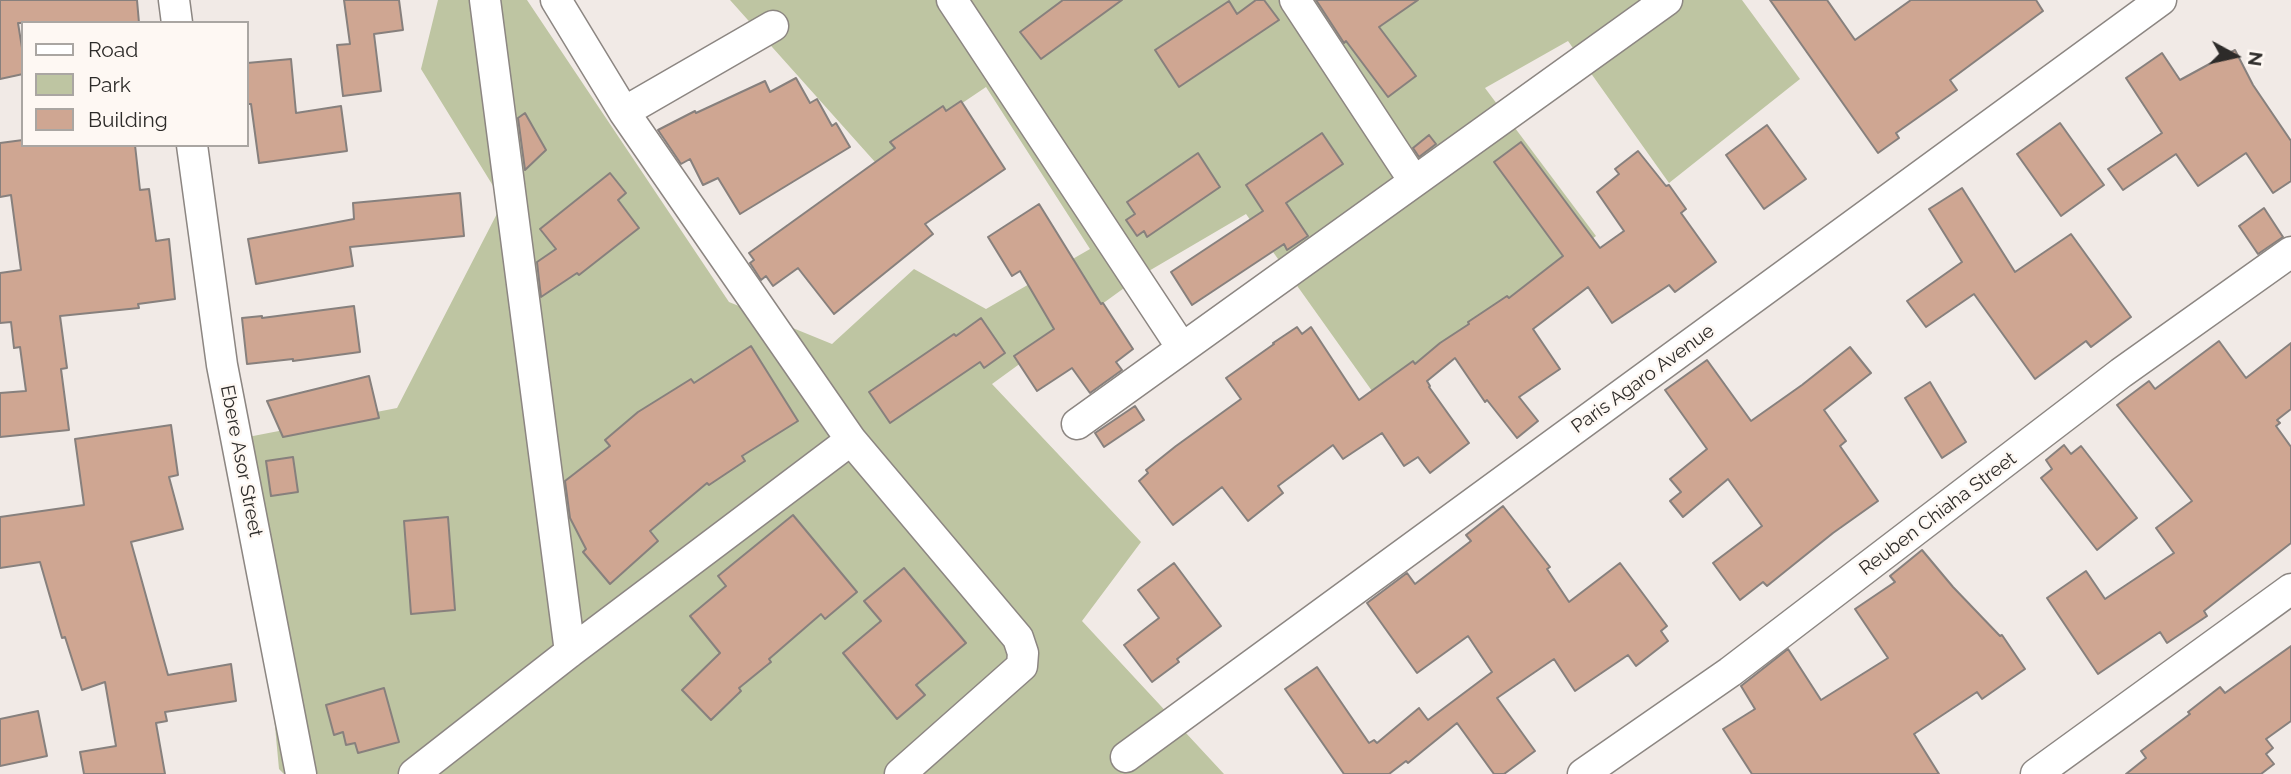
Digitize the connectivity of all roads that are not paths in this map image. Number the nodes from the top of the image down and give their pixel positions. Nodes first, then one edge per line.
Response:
1 (174, 0) edge
2 (485, 0) edge
3 (556, 0) edge
4 (951, 0) edge
5 (1296, 0) edge
6 (1667, 0) edge
7 (2161, 0) edge
8 (177, 21) edge
9 (773, 26) dead end
10 (624, 112) junction
11 (192, 147) edge
12 (1414, 181) junction
13 (2291, 252) edge
14 (1182, 348) junction
15 (1077, 424) dead end
16 (851, 440) junction
17 (2291, 589) edge
18 (570, 652) junction
19 (1126, 757) dead end
20 (301, 774) edge
21 (414, 774) edge
22 (900, 774) edge
23 (1583, 774) edge
24 (2036, 774) edge

1 - 8 street
2 - 18 street
3 - 10 street
4 - 14 street
5 - 12 street
6 - 12 street
7 - 19 street, Paris Agaro Avenue
9 - 10 street
10 - 16 street
11 - 20 street, Ebere Asor Street
12 - 14 street
13 - 23 street, Reuben Chiaha Street
14 - 15 street
16 - 18 street
16 - 22 street
17 - 24 street
18 - 21 street

